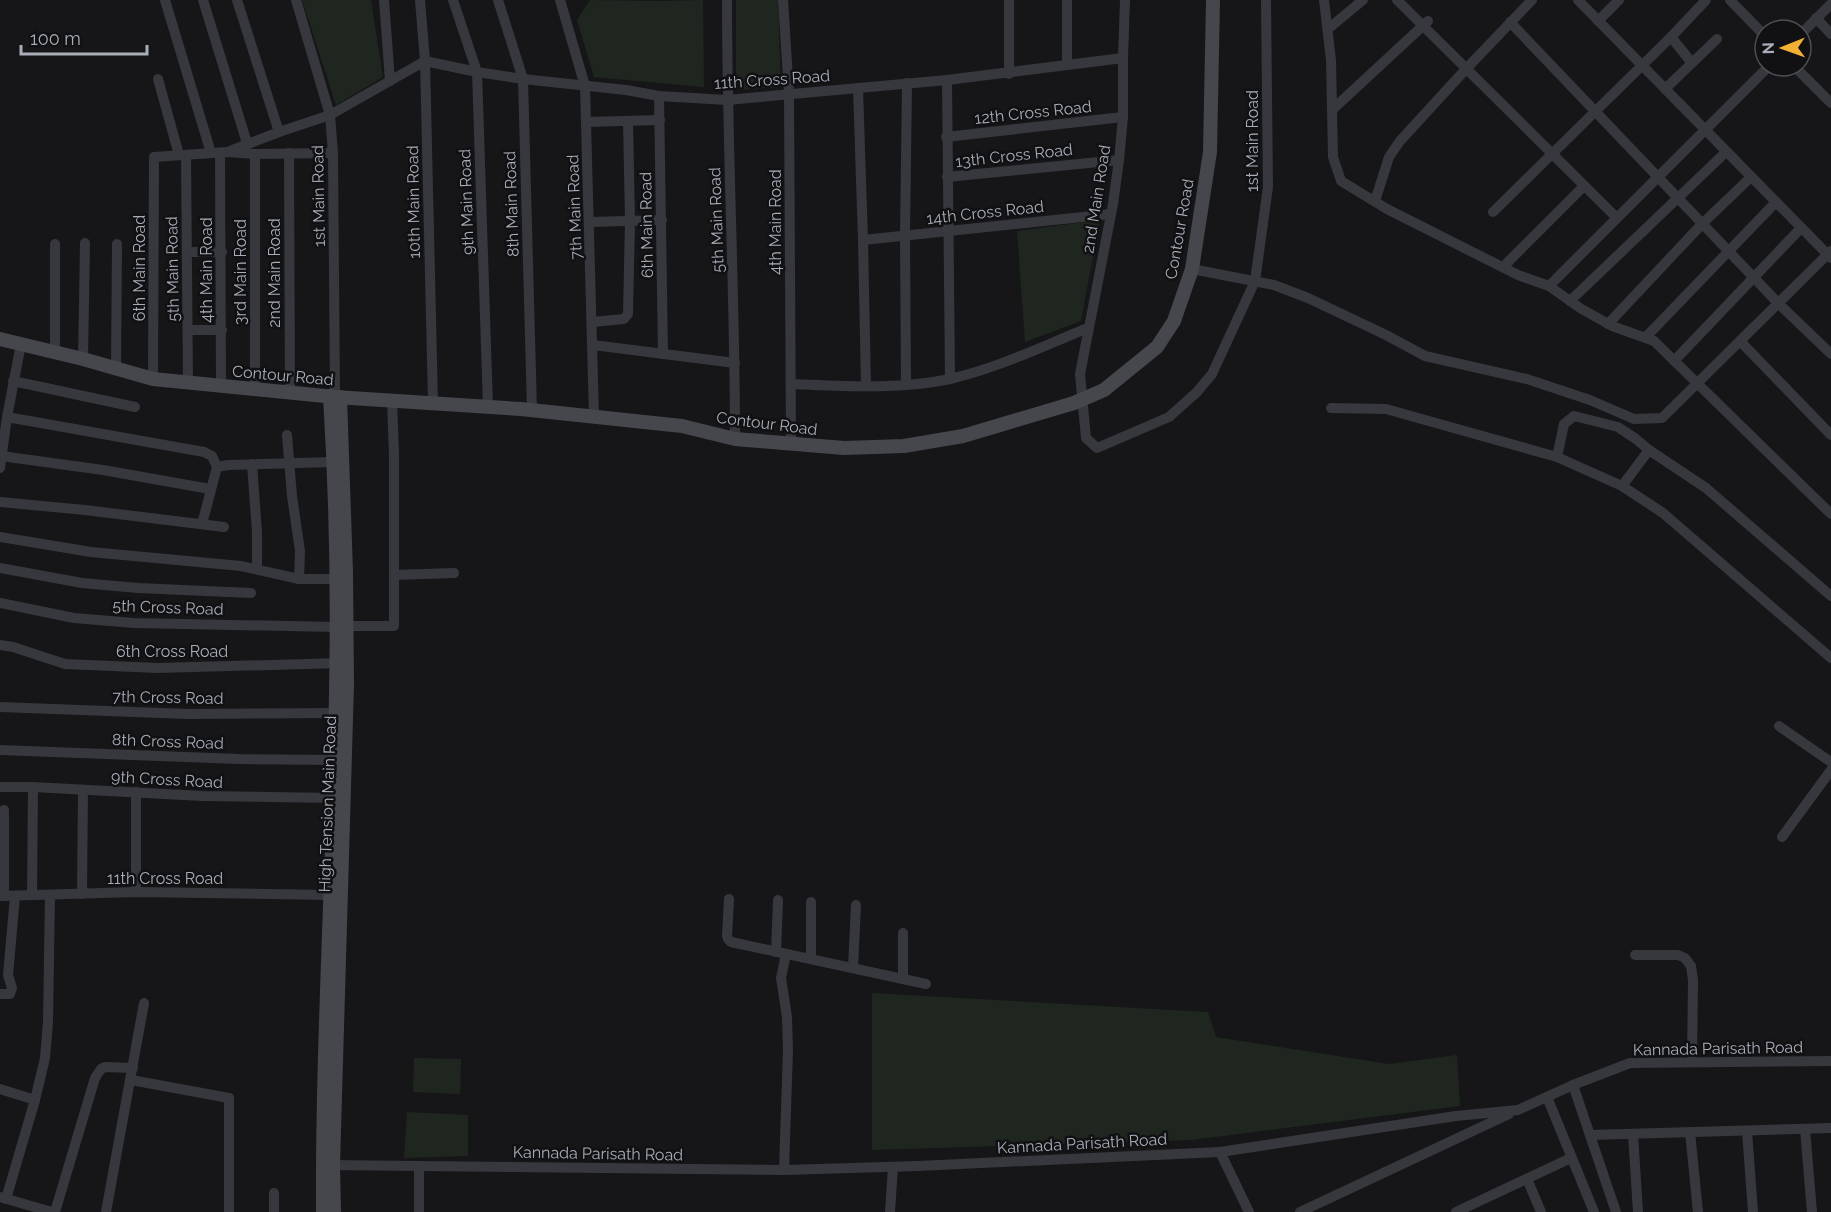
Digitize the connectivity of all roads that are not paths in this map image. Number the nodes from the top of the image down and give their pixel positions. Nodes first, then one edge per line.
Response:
1 (165, 0) edge
2 (203, 0) edge
3 (237, 0) edge
4 (296, 0) edge
5 (384, 0) edge
6 (420, 0) edge
7 (453, 0) edge
8 (498, 0) edge
9 (560, 0) edge
10 (727, 0) edge
11 (783, 0) edge
12 (1009, 0) edge
13 (1066, 0) edge
14 (1125, 0) edge
15 (1214, 0) edge
16 (1266, 0) edge
17 (1324, 0) edge
18 (1363, 0) edge
19 (1397, 0) edge
20 (1532, 0) edge
21 (1578, 0) edge
22 (1619, 0) edge
23 (1706, 0) edge
24 (1730, 0) edge
25 (1831, 4) edge
26 (1816, 18) junction
27 (1598, 21) junction
28 (1813, 21) edge
29 (1510, 22) junction
30 (1426, 23) junction
31 (1753, 24) edge
32 (1328, 29) junction
33 (1831, 34) edge
34 (1671, 37) junction
35 (1717, 39) dead end
36 (1123, 58) junction
37 (424, 61) junction
38 (1692, 63) junction
39 (1067, 65) junction
40 (1642, 66) junction
41 (1466, 69) junction
42 (477, 72) junction
43 (1009, 74) junction
44 (1757, 78) edge
45 (1806, 78) edge
46 (523, 79) junction
47 (158, 80) dead end
48 (947, 80) junction
49 (390, 81) junction
50 (907, 83) junction
51 (585, 86) junction
52 (858, 88) junction
53 (1665, 89) junction
54 (789, 94) junction
55 (659, 96) junction
56 (727, 100) junction
57 (1831, 103) edge
58 (1332, 110) junction
59 (1595, 112) junction
60 (330, 115) junction
61 (1123, 117) junction
62 (660, 120) junction
63 (628, 121) junction
64 (586, 122) junction
65 (1705, 130) junction
66 (279, 132) junction
67 (946, 137) junction
68 (260, 138) junction
69 (247, 143) junction
70 (1726, 152) junction
71 (220, 153) junction
72 (289, 153) junction
73 (333, 153) junction
74 (259, 154) junction
75 (183, 155) junction
76 (1552, 155) junction
77 (1119, 160) junction
78 (947, 177) junction
79 (1658, 177) junction
80 (1751, 177) junction
81 (1584, 186) junction
82 (1677, 198) junction
83 (1375, 201) junction
84 (1776, 202) junction
85 (1493, 212) dead end
86 (1111, 214) junction
87 (1617, 218) junction
88 (662, 220) junction
89 (630, 221) junction
90 (590, 222) junction
91 (1702, 224) junction
92 (1801, 228) junction
93 (948, 231) junction
94 (905, 235) junction
95 (863, 240) junction
96 (85, 243) dead end
97 (55, 244) dead end
98 (117, 244) dead end
99 (1729, 251) junction
100 (187, 252) junction
101 (222, 252) junction
102 (1830, 255) edge
103 (1503, 267) junction
104 (1192, 269) junction
105 (1753, 276) junction
106 (1255, 281) junction
107 (1549, 286) junction
108 (1570, 301) junction
109 (1778, 303) junction
110 (592, 322) junction
111 (1608, 324) junction
112 (1088, 328) junction
113 (188, 330) junction
114 (222, 330) junction
115 (1645, 338) junction
116 (0, 339) edge
117 (1740, 341) junction
118 (21, 344) junction
119 (592, 345) junction
120 (55, 352) junction
121 (663, 354) junction
122 (1831, 354) edge
123 (83, 359) junction
124 (1674, 361) junction
125 (735, 363) junction
126 (116, 369) junction
127 (153, 379) junction
128 (950, 379) junction
129 (14, 381) junction
130 (188, 383) junction
131 (1697, 383) junction
132 (790, 384) junction
133 (906, 385) junction
134 (222, 386) junction
135 (866, 386) junction
136 (255, 390) junction
137 (290, 393) junction
138 (335, 397) junction
139 (392, 400) junction
140 (1081, 400) junction
141 (433, 403) junction
142 (135, 407) dead end
143 (488, 407) junction
144 (1331, 408) dead end
145 (532, 410) junction
146 (7, 417) junction
147 (594, 417) junction
148 (287, 435) dead end
149 (1831, 435) edge
150 (735, 439) junction
151 (2, 440) edge
152 (791, 444) junction
153 (1649, 450) junction
154 (2, 456) junction
155 (1557, 457) junction
156 (333, 462) junction
157 (289, 463) junction
158 (252, 464) junction
159 (217, 467) junction
160 (0, 468) edge
161 (1622, 486) junction
162 (210, 489) junction
163 (0, 502) edge
164 (1830, 511) edge
165 (202, 524) junction
166 (224, 527) dead end
167 (0, 537) edge
168 (0, 567) edge
169 (257, 569) junction
170 (454, 573) dead end
171 (394, 575) junction
172 (299, 579) junction
173 (341, 579) junction
174 (251, 593) dead end
175 (1831, 596) edge
176 (0, 603) edge
177 (342, 626) junction
178 (0, 645) edge
179 (1831, 658) edge
180 (342, 663) junction
181 (0, 707) edge
182 (336, 713) junction
183 (1779, 726) dead end
184 (0, 750) edge
185 (334, 760) junction
186 (1831, 762) edge
187 (1831, 770) edge
188 (0, 787) edge
189 (33, 788) junction
190 (83, 790) junction
191 (136, 792) junction
192 (333, 798) junction
193 (4, 810) dead end
194 (1782, 837) dead end
195 (136, 892) junction
196 (82, 894) junction
197 (32, 895) junction
198 (50, 895) junction
199 (330, 895) junction
200 (6, 896) edge
201 (729, 899) dead end
202 (778, 900) dead end
203 (811, 902) dead end
204 (856, 905) dead end
205 (903, 933) dead end
206 (781, 953) junction
207 (1635, 955) dead end
208 (811, 959) junction
209 (853, 968) junction
210 (903, 979) junction
211 (926, 984) dead end
212 (0, 994) edge
213 (144, 1003) dead end
214 (1831, 1061) edge
215 (1692, 1062) junction
216 (133, 1068) junction
217 (130, 1080) junction
218 (1573, 1085) junction
219 (0, 1089) edge
220 (1547, 1097) junction
221 (35, 1100) junction
222 (1518, 1110) junction
223 (1831, 1128) edge
224 (1805, 1129) junction
225 (1747, 1131) junction
226 (1690, 1132) junction
227 (1633, 1134) junction
228 (1590, 1135) junction
229 (1220, 1152) junction
230 (1571, 1158) junction
231 (328, 1165) junction
232 (419, 1166) junction
233 (894, 1167) junction
234 (784, 1170) junction
235 (1527, 1179) junction
236 (274, 1193) dead end
237 (3, 1198) edge
238 (1481, 1200) junction
239 (53, 1212) edge
240 (106, 1212) edge
241 (230, 1212) edge
242 (274, 1212) edge
243 (323, 1212) edge
244 (334, 1212) edge
245 (419, 1212) edge
246 (890, 1212) edge
247 (1249, 1212) edge
248 (1300, 1212) edge
249 (1456, 1212) edge
250 (1486, 1212) edge
251 (1541, 1212) edge
252 (1594, 1212) edge
253 (1616, 1212) edge
254 (1638, 1212) edge
255 (1698, 1212) edge
256 (1753, 1212) edge
257 (1812, 1212) edge

1 - 71 street, 4th Main Road
2 - 69 street
3 - 66 street
4 - 60 street, 1st Main Road
5 - 49 street
6 - 37 street, 10th Main Road
7 - 42 street, 9th Main Road
8 - 46 street, 8th Main Road
9 - 51 street, 7th Main Road
10 - 56 street, 5th Main Road
11 - 54 street, 4th Main Road
12 - 43 street
13 - 39 street
14 - 36 street, 2nd Main Road
15 - 104 main road, Contour Road
16 - 106 street, 1st Main Road
17 - 32 street
18 - 32 street
19 - 30 street
20 - 29 street
21 - 27 street
22 - 27 street
23 - 34 street
24 - 31 street
25 - 26 street
26 - 28 street
26 - 33 street
27 - 40 street
29 - 41 street
29 - 59 street
30 - 41 street
30 - 58 street
32 - 58 street
34 - 38 street
34 - 40 street
35 - 38 street
36 - 39 street, 11th Cross Road
36 - 61 street, 2nd Main Road
37 - 42 street, 11th Cross Road
37 - 49 street
37 - 141 street, 10th Main Road
38 - 53 street
39 - 43 street, 11th Cross Road
40 - 53 street
40 - 59 street
41 - 76 street
41 - 83 street
42 - 46 street, 11th Cross Road
42 - 143 street, 9th Main Road
43 - 48 street, 11th Cross Road
44 - 65 street
45 - 57 street
46 - 51 street, 11th Cross Road
46 - 145 street, 8th Main Road
47 - 75 street, 5th Main Road
48 - 50 street, 11th Cross Road
48 - 67 street
49 - 60 street
50 - 52 street, 11th Cross Road
50 - 94 street
51 - 55 street, 11th Cross Road
51 - 64 street, 7th Main Road
52 - 54 street, 11th Cross Road
52 - 95 street
53 - 65 street
54 - 56 street, 11th Cross Road
54 - 132 street, 4th Main Road
55 - 56 street, 11th Cross Road
55 - 62 street, 6th Main Road
56 - 125 street, 5th Main Road
58 - 83 street
59 - 76 street
59 - 79 street
60 - 66 street
60 - 73 street, 1st Main Road
61 - 67 street, 12th Cross Road
61 - 77 street, 2nd Main Road
62 - 63 street
62 - 88 street, 6th Main Road
63 - 64 street
63 - 89 street
64 - 90 street, 7th Main Road
65 - 70 street
65 - 79 street
66 - 68 street
67 - 78 street
68 - 69 street
68 - 74 street, 3rd Main Road
69 - 71 street
70 - 80 street
70 - 82 street
71 - 74 street
71 - 75 street
71 - 101 street, 4th Main Road
72 - 73 street
72 - 74 street
72 - 137 street, 2nd Main Road
73 - 138 street, 1st Main Road
74 - 136 street, 3rd Main Road
75 - 100 street, 5th Main Road
75 - 127 street, 6th Main Road
76 - 81 street
76 - 85 street
77 - 78 street, 13th Cross Road
77 - 86 street, 2nd Main Road
78 - 93 street
79 - 82 street
79 - 87 street
80 - 84 street
80 - 91 street
81 - 87 street
81 - 103 street
82 - 91 street
82 - 108 street
83 - 103 street
84 - 92 street
84 - 99 street
86 - 93 street, 14th Cross Road
86 - 112 street, 2nd Main Road
87 - 107 street
88 - 89 street
88 - 121 street, 6th Main Road
89 - 90 street
89 - 110 street
90 - 110 street, 7th Main Road
91 - 99 street
91 - 111 street
92 - 102 street
92 - 105 street
93 - 94 street, 14th Cross Road
93 - 128 street
94 - 95 street, 14th Cross Road
94 - 133 street
95 - 135 street
96 - 123 street
97 - 120 street
98 - 126 street
99 - 105 street
99 - 115 street
100 - 101 street
100 - 113 street, 5th Main Road
101 - 114 street, 4th Main Road
102 - 109 street
103 - 107 street
104 - 106 street
104 - 140 main road, Contour Road
105 - 109 street
105 - 124 street
106 - 131 street
106 - 140 street, 1st Main Road
107 - 108 street
108 - 111 street
109 - 117 street
109 - 122 street
110 - 119 street, 7th Main Road
111 - 115 street
112 - 128 street
112 - 140 street, 2nd Main Road
113 - 114 street
113 - 130 street, 5th Main Road
114 - 134 street, 4th Main Road
115 - 124 street
116 - 118 main road, Contour Road
117 - 131 street
117 - 149 street
118 - 120 main road, Contour Road
118 - 129 street
119 - 121 street
119 - 147 street, 7th Main Road
120 - 123 main road, Contour Road
121 - 125 street
123 - 126 main road, Contour Road
124 - 131 street
125 - 150 street, 5th Main Road
126 - 127 main road, Contour Road
127 - 130 main road, Contour Road
128 - 133 street
129 - 142 street
129 - 146 street
130 - 134 main road, Contour Road
131 - 164 street
132 - 135 street
132 - 152 street, 4th Main Road
133 - 135 street
134 - 136 main road, Contour Road
136 - 137 main road, Contour Road
137 - 138 main road, Contour Road
138 - 139 main road, Contour Road
138 - 156 main road
138 - 173 main road, High Tension Main Road
139 - 141 main road, Contour Road
139 - 171 street
140 - 152 main road, Contour Road
141 - 143 main road, Contour Road
143 - 145 main road, Contour Road
144 - 155 street
145 - 147 main road, Contour Road
146 - 151 street
146 - 159 street
147 - 150 main road, Contour Road
148 - 157 street
150 - 152 main road, Contour Road
151 - 154 street
153 - 155 street
153 - 161 street
153 - 175 street
154 - 160 street
154 - 162 street
155 - 161 street
156 - 157 street
156 - 173 main road
157 - 158 street
157 - 172 street
158 - 159 street
158 - 169 street
159 - 162 street
161 - 179 street
162 - 165 street
163 - 165 street
165 - 166 street
167 - 169 street
168 - 174 street
169 - 172 street
170 - 171 street
171 - 177 street, 5th Cross Road
172 - 173 street
173 - 177 main road, High Tension Main Road
176 - 177 street, 5th Cross Road
177 - 180 main road, High Tension Main Road
178 - 180 street, 6th Cross Road
180 - 182 main road
180 - 231 main road, High Tension Main Road
181 - 182 street, 7th Cross Road
182 - 185 main road
183 - 186 street
184 - 185 street, 8th Cross Road
185 - 192 main road
187 - 194 street
188 - 189 street, 9th Cross Road
189 - 190 street, 9th Cross Road
189 - 197 street
190 - 191 street, 9th Cross Road
190 - 196 street
191 - 192 street, 9th Cross Road
191 - 195 street
192 - 199 main road
193 - 200 street
195 - 196 street, 11th Cross Road
195 - 199 street, 11th Cross Road
196 - 198 street, 11th Cross Road
197 - 198 street, 11th Cross Road
197 - 200 street, 11th Cross Road
198 - 221 street
199 - 231 main road
200 - 212 street
201 - 206 street
202 - 206 street
203 - 208 street
204 - 209 street
205 - 210 street
206 - 208 street
206 - 234 street
207 - 215 street
208 - 209 street
209 - 210 street
210 - 211 street
213 - 216 street
214 - 215 street, Kannada Parisath Road
215 - 218 street, Kannada Parisath Road
216 - 217 street
216 - 239 street
217 - 240 street
217 - 241 street
218 - 220 street, Kannada Parisath Road
218 - 228 street
219 - 221 street
220 - 222 street, Kannada Parisath Road
220 - 230 street
221 - 237 street
222 - 229 street, Kannada Parisath Road
222 - 248 street
223 - 224 street
224 - 225 street
224 - 257 street
225 - 226 street
225 - 256 street
226 - 227 street
226 - 255 street
227 - 228 street
227 - 254 street
228 - 253 street
229 - 233 street, Kannada Parisath Road
229 - 247 street
230 - 235 street
230 - 252 street
231 - 232 street, Kannada Parisath Road
231 - 243 main road
231 - 244 main road, High Tension Main Road
232 - 234 street, Kannada Parisath Road
232 - 245 street
233 - 234 street, Kannada Parisath Road
233 - 246 street
235 - 238 street
235 - 251 street
236 - 242 street
237 - 239 street
238 - 249 street
238 - 250 street

